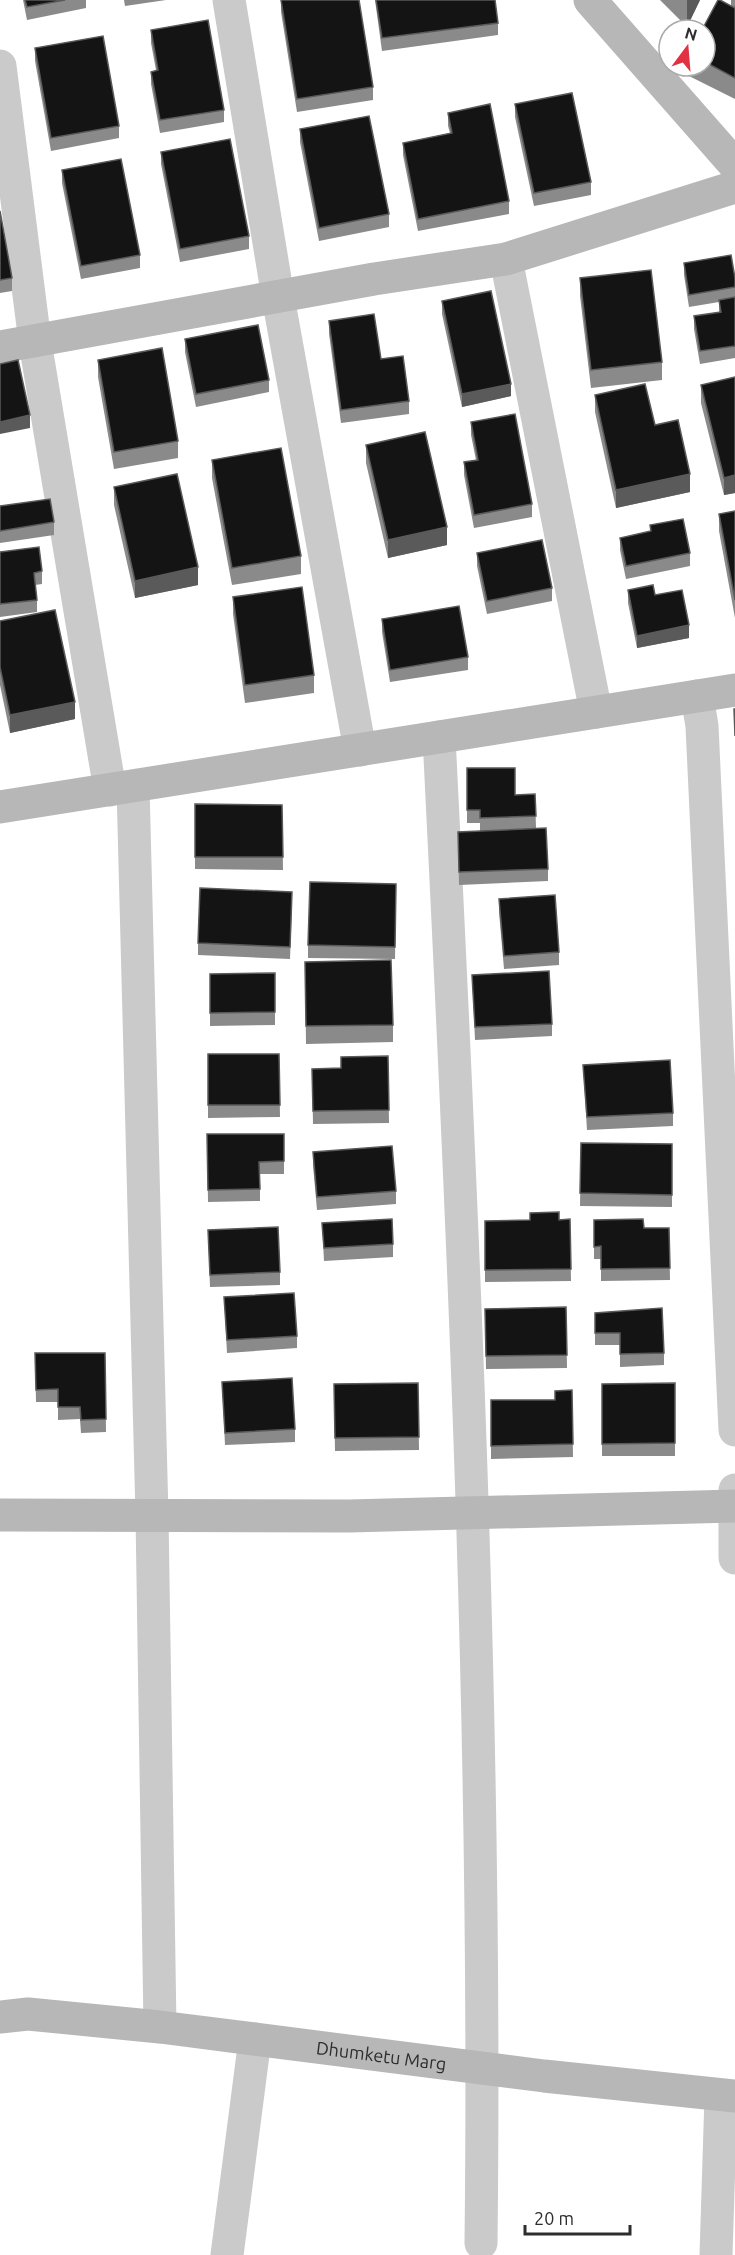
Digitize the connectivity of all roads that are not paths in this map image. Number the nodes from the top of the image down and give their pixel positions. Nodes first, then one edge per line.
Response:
1 (230, 0) edge
2 (590, 0) edge
3 (0, 66) edge
4 (735, 165) edge
5 (735, 187) edge
6 (506, 259) junction
7 (278, 297) junction
8 (35, 342) junction
9 (0, 347) edge
10 (735, 690) edge
11 (697, 696) junction
12 (596, 712) junction
13 (439, 737) junction
14 (360, 750) junction
15 (122, 789) junction
16 (0, 807) edge
17 (735, 1430) edge
18 (735, 1501) edge
19 (472, 1513) junction
20 (0, 1515) edge
21 (152, 1515) junction
22 (735, 1558) edge
23 (9, 2011) edge
24 (160, 2027) junction
25 (255, 2039) junction
26 (483, 2068) junction
27 (728, 2096) edge
28 (481, 2243) dead end
29 (226, 2255) edge
30 (716, 2255) edge

1 - 7 street
2 - 4 street
3 - 8 street
5 - 6 street
6 - 7 street
6 - 12 street
7 - 8 street
7 - 14 street
8 - 9 street
8 - 15 street
10 - 11 street
11 - 12 street
11 - 17 street
12 - 13 street
13 - 14 street
13 - 19 street
14 - 15 street
15 - 16 street
15 - 21 street
18 - 19 street
18 - 22 street
19 - 21 street
19 - 26 street
20 - 21 street
21 - 24 street
23 - 24 street, Dhumketu Marg
24 - 25 street, Dhumketu Marg
25 - 26 street, Dhumketu Marg
25 - 29 street
26 - 27 street, Dhumketu Marg
26 - 28 street
27 - 30 street

